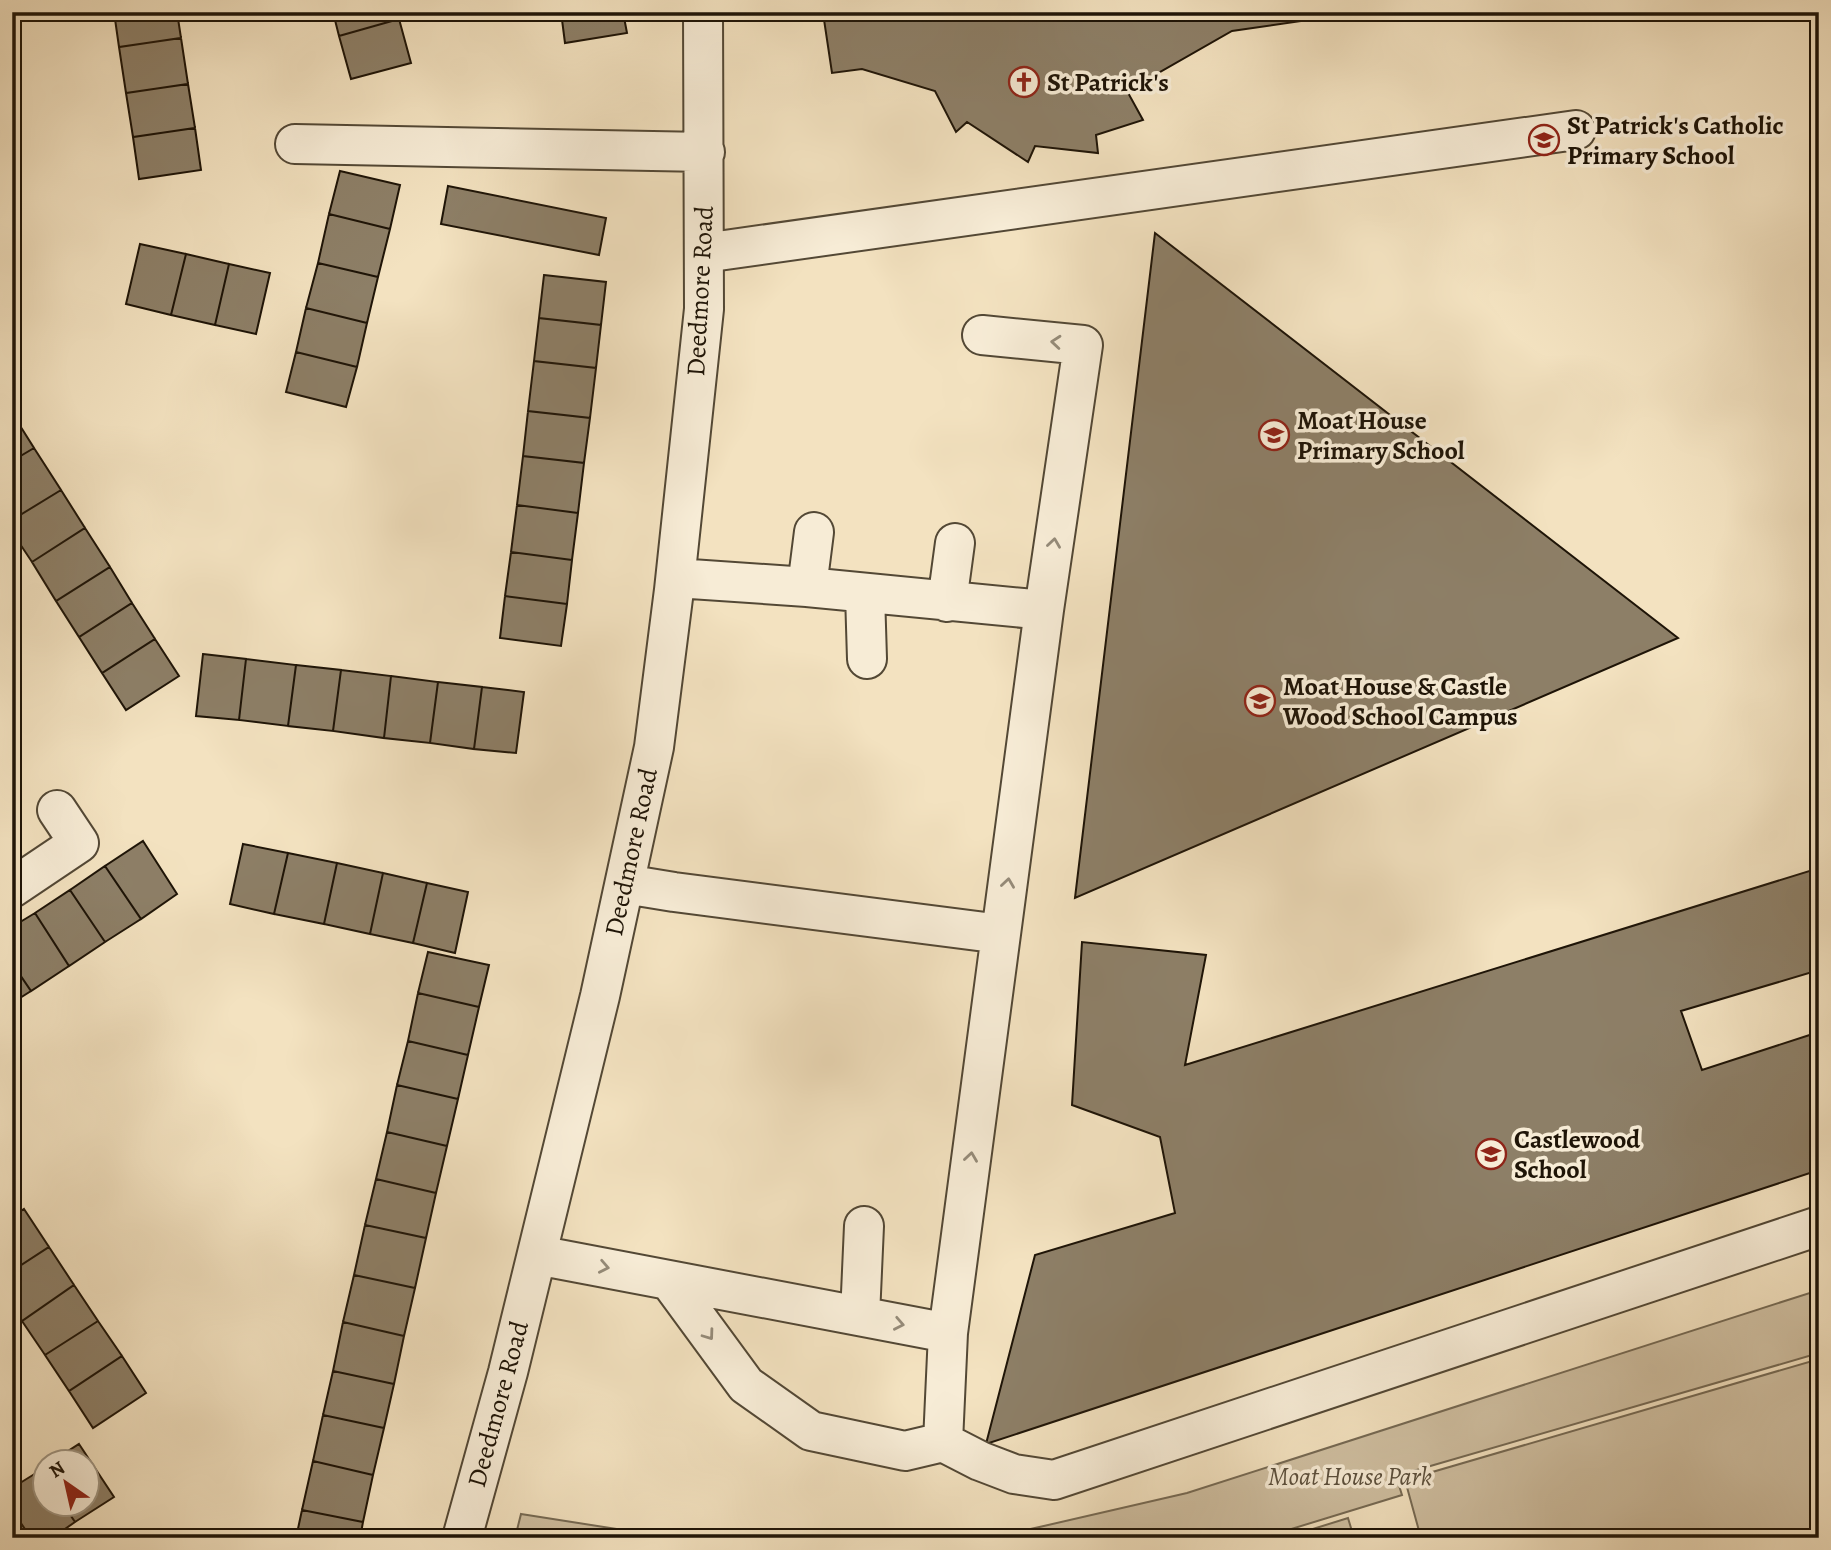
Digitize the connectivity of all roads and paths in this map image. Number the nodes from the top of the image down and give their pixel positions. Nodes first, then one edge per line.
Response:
1 (703, 12) edge
2 (1576, 130) dead end
3 (295, 144) dead end
4 (705, 152) junction
5 (704, 253) junction
6 (982, 335) dead end
7 (814, 532) dead end
8 (955, 543) dead end
9 (676, 578) junction
10 (807, 587) junction
11 (865, 594) junction
12 (947, 602) junction
13 (1044, 610) junction
14 (867, 659) dead end
15 (57, 810) dead end
16 (625, 884) junction
17 (12, 888) edge
18 (1001, 934) junction
19 (864, 1226) dead end
20 (1819, 1226) edge
21 (537, 1255) junction
22 (668, 1280) junction
23 (860, 1317) junction
24 (948, 1333) junction
25 (943, 1443) junction
26 (462, 1538) edge

1 - 4 street, Deedmore Road
2 - 5 street
3 - 4 street
4 - 5 street, Deedmore Road
5 - 9 street, Deedmore Road
13 -> 6 street
7 - 10 street
8 - 12 street
9 - 10 street
9 - 16 street, Deedmore Road
10 - 11 street
11 - 12 street
11 - 14 street
12 - 13 street
18 -> 13 street
15 - 17 street
16 - 18 street
16 - 21 street, Deedmore Road
24 -> 18 street
19 - 23 street
20 - 25 street
21 -> 22 street
21 - 26 street, Deedmore Road
22 - 23 street
22 -> 25 street
23 -> 24 street
24 - 25 street

